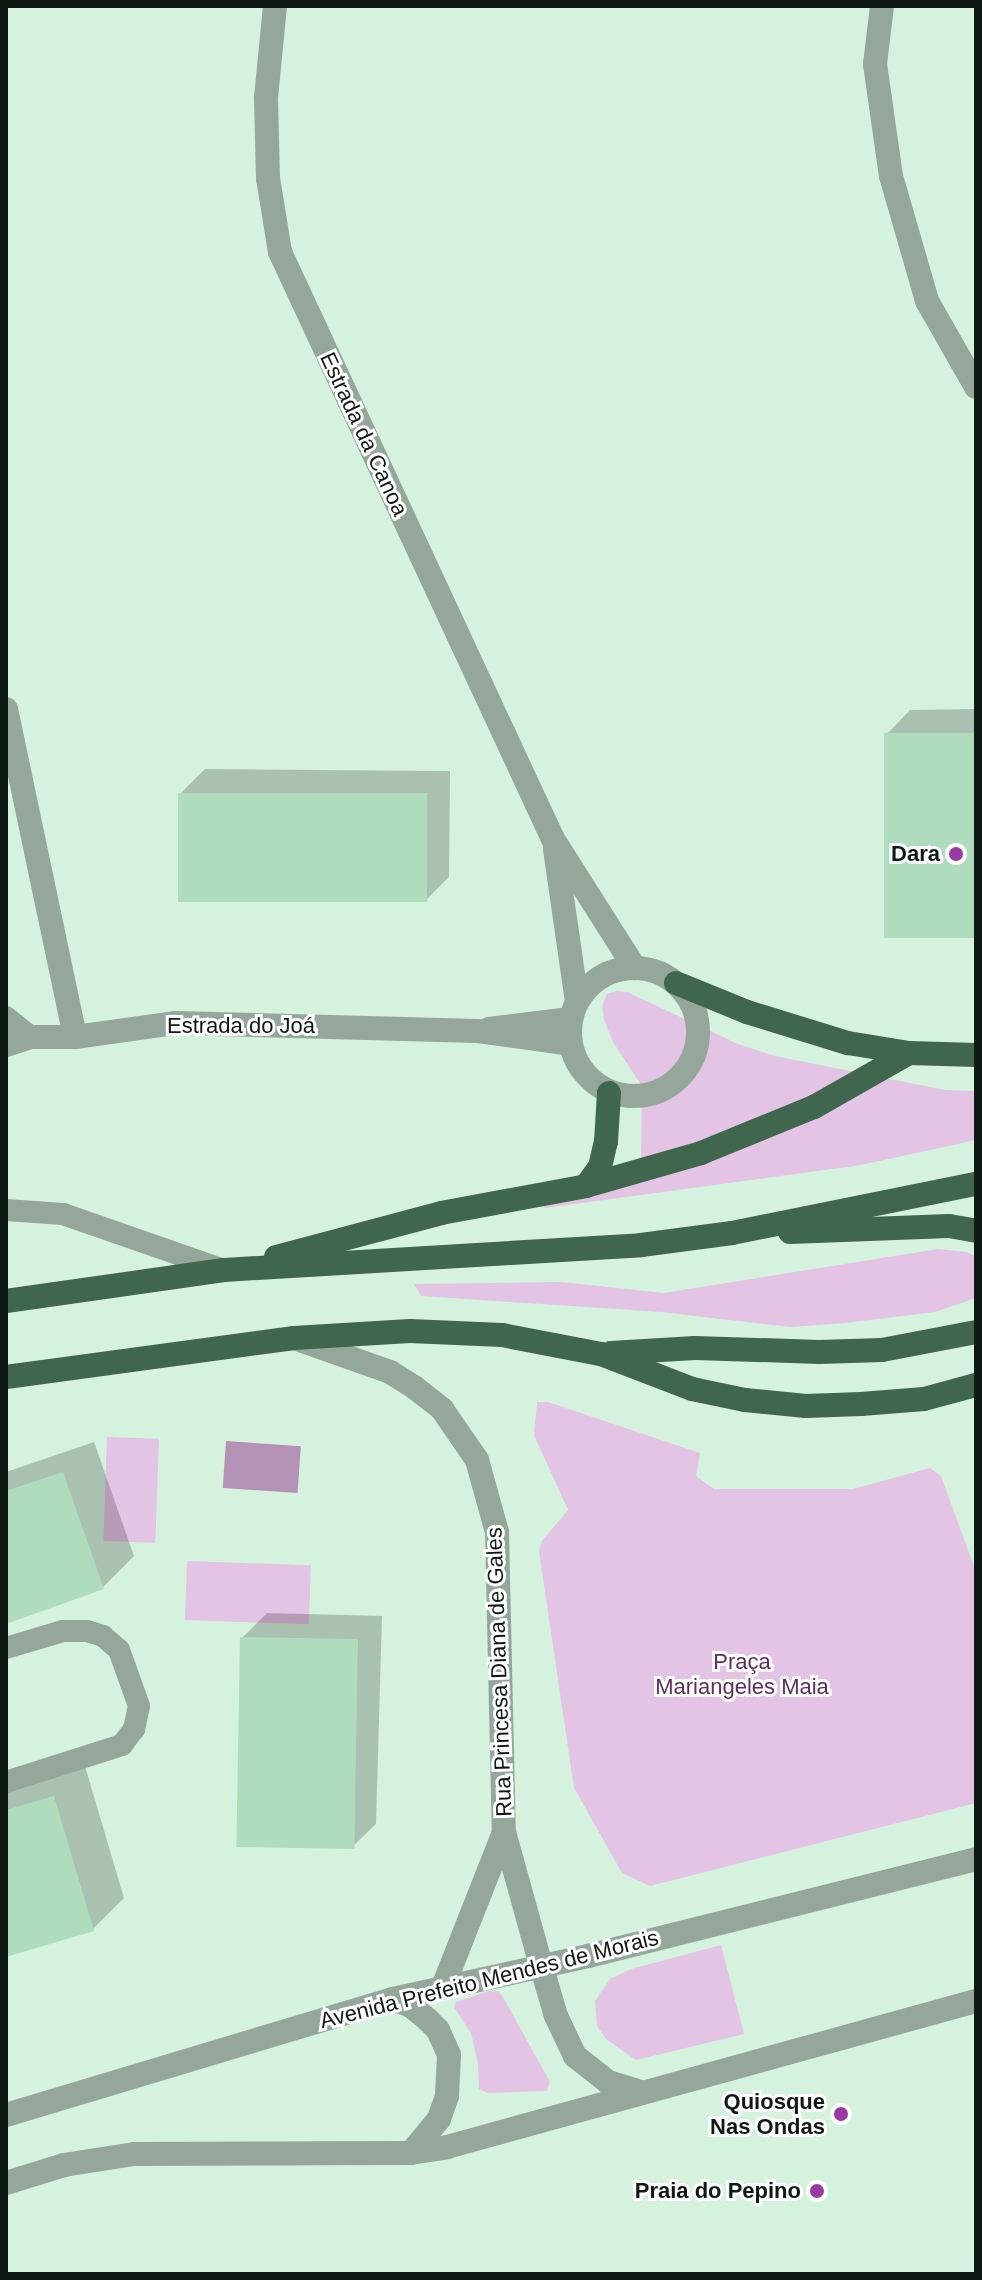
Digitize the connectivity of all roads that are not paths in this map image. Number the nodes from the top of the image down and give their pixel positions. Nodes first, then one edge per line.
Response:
1 (275, 6) edge
2 (882, 6) edge
3 (976, 387) edge
4 (6, 709) edge
5 (553, 839) junction
6 (635, 968) junction
7 (676, 983) junction
8 (574, 1010) junction
9 (6, 1017) edge
10 (478, 1031) junction
11 (31, 1037) junction
12 (75, 1037) junction
13 (570, 1044) junction
14 (6, 1045) edge
15 (909, 1053) junction
16 (976, 1055) edge
17 (609, 1093) junction
18 (976, 1184) edge
19 (586, 1186) junction
20 (6, 1210) edge
21 (976, 1231) edge
22 (732, 1233) junction
23 (224, 1270) junction
24 (6, 1301) edge
25 (976, 1332) edge
26 (294, 1338) junction
27 (601, 1354) junction
28 (6, 1377) edge
29 (976, 1385) edge
30 (6, 1648) edge
31 (6, 1782) edge
32 (504, 1832) junction
33 (976, 1859) edge
34 (541, 1965) junction
35 (443, 1987) junction
36 (393, 1999) junction
37 (976, 2001) edge
38 (638, 2091) junction
39 (6, 2115) edge
40 (411, 2153) junction
41 (6, 2183) edge

1 - 5 street, Estrada da Canoa
2 - 3 street
4 - 12 street
5 - 6 street, Estrada da Canoa
5 - 8 street, Estrada da Canoa
6 - 7 street
6 - 8 street
7 - 15 highway
7 - 17 street
8 - 10 street, Estrada do Joá
8 - 13 street
9 - 11 lane
10 - 12 street, Estrada do Joá
10 - 13 street, Estrada do Joá
11 - 12 street, Estrada do Joá
11 - 14 street, Estrada do Joá
13 - 17 street
15 - 16 highway
15 - 19 highway
17 - 19 highway
18 - 22 highway
19 - 23 highway
20 - 23 lane
21 - 22 highway
22 - 23 highway
23 - 24 highway
25 - 27 highway
26 - 27 highway
26 - 28 highway
26 - 32 street, Rua Princesa Diana de Gales
27 - 29 highway
30 - 31 lane
32 - 34 street, Rua Princesa Diana de Gales
32 - 35 street
33 - 34 street, Avenida Prefeito Mendes de Morais
34 - 35 street, Avenida Prefeito Mendes de Morais
34 - 38 street, Rua Princesa Diana de Gales
35 - 36 street, Avenida Prefeito Mendes de Morais
36 - 39 street, Avenida Prefeito Mendes de Morais
36 - 40 street
37 - 38 street
38 - 40 street
40 - 41 street

